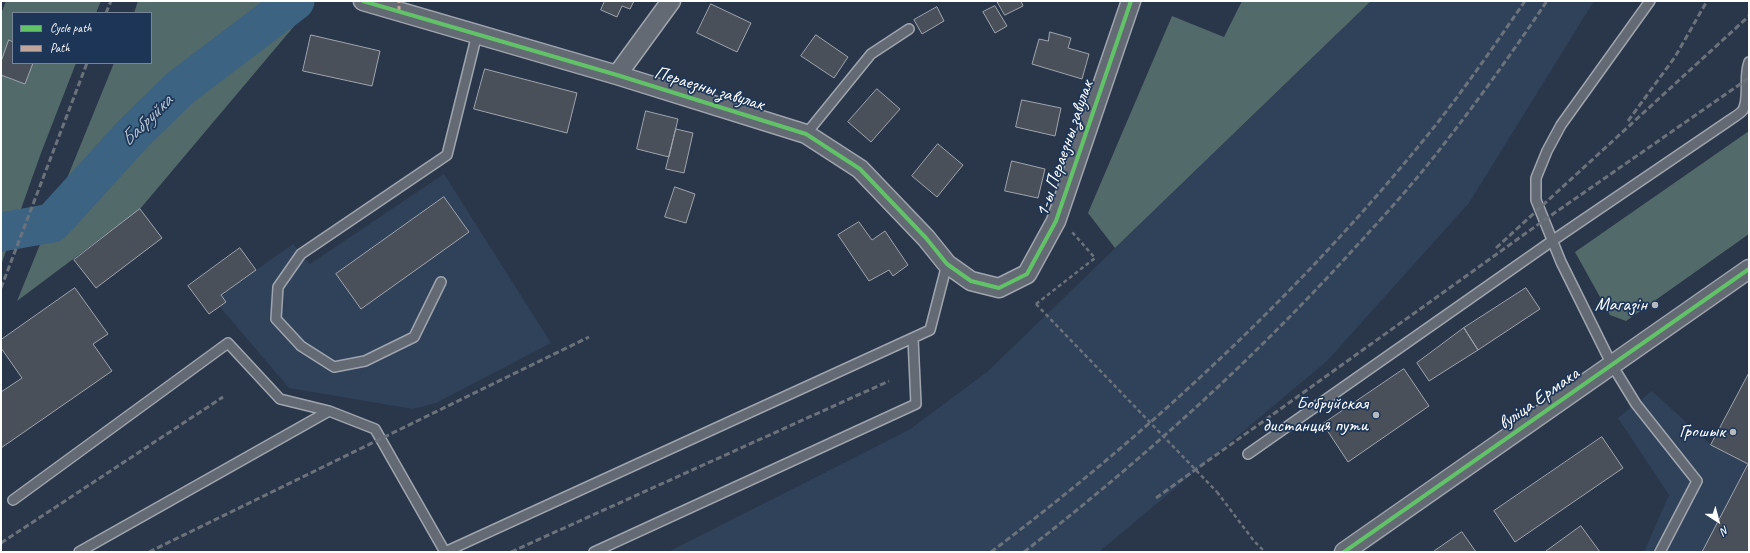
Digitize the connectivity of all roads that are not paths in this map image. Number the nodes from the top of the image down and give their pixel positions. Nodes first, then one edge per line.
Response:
1 (363, 1) edge
2 (671, 1) edge
3 (1131, 1) edge
4 (1650, 1) edge
5 (909, 29) dead end
6 (477, 34) junction
7 (1749, 62) edge
8 (617, 75) junction
9 (806, 134) junction
10 (1552, 242) junction
11 (947, 264) junction
12 (1749, 269) edge
13 (440, 282) dead end
14 (999, 288) joint
15 (913, 338) junction
16 (1612, 365) junction
17 (329, 412) junction
18 (1248, 454) dead end
19 (13, 500) dead end
20 (79, 552) edge
21 (445, 552) edge
22 (594, 552) edge
23 (1344, 552) edge
24 (1660, 552) edge

1 - 6 street, Пераезны завулак
2 - 8 street
3 - 14 street, 1-ы Пераезны завулак
4 - 10 lane
5 - 9 lane
6 - 8 street, Пераезны завулак
6 - 13 lane
7 - 10 lane
8 - 9 street, Пераезны завулак
9 - 11 street, Пераезны завулак
10 - 16 lane
10 - 18 lane
11 - 14 street, Пераезны завулак
11 - 15 lane
12 - 16 street, вуліца Ермака
15 - 21 lane
15 - 22 lane
16 - 23 street, вуліца Ермака
16 - 24 lane
17 - 19 lane
17 - 20 lane
17 - 21 lane

